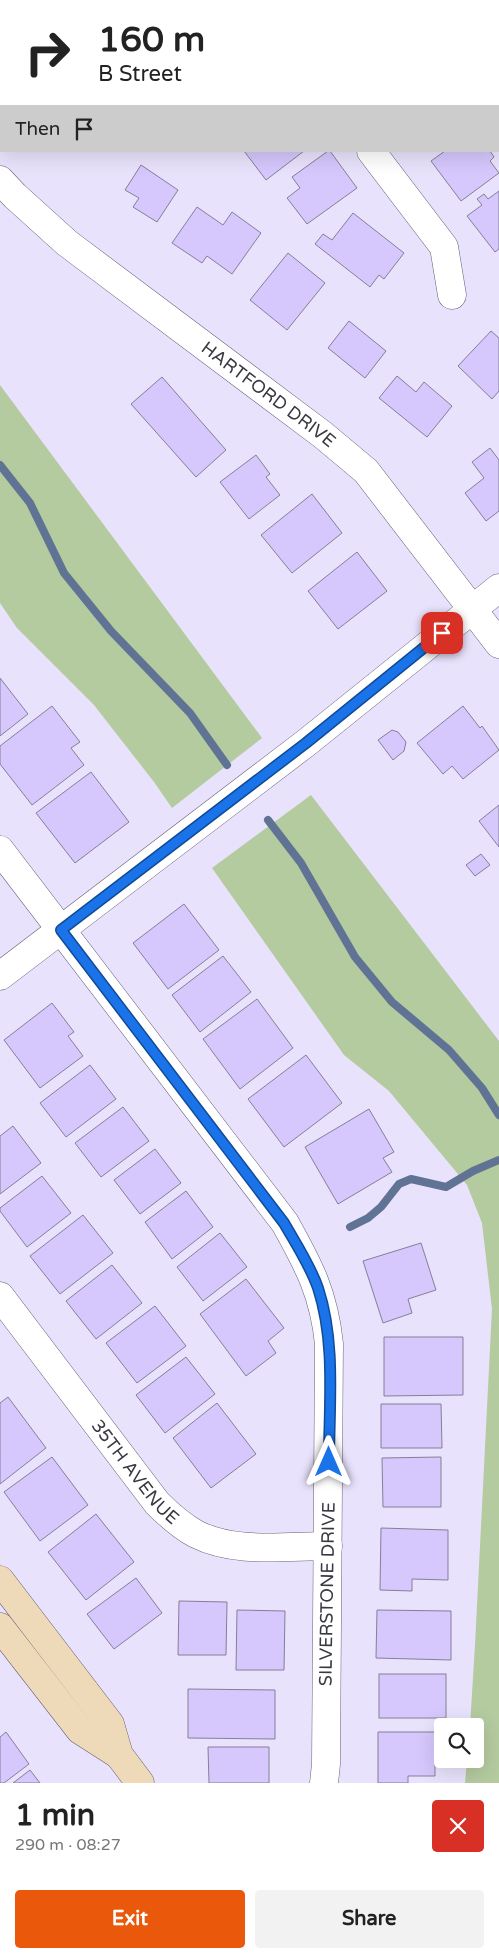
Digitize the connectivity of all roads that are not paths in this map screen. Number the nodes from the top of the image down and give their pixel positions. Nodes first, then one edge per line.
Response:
1 (372, 152) edge
2 (0, 180) edge
3 (452, 295) dead end
4 (499, 588) edge
5 (472, 609) junction
6 (499, 644) edge
7 (0, 850) edge
8 (61, 930) junction
9 (0, 976) edge
10 (0, 1296) edge
11 (328, 1546) junction
12 (0, 1580) edge
13 (0, 1627) edge
14 (120, 1755) junction
15 (140, 1783) edge
16 (324, 1783) edge

1 - 3 street
2 - 5 street, HARTFORD DRIVE
4 - 5 street
5 - 6 street, HARTFORD DRIVE
5 - 8 street
7 - 8 street, SILVERSTONE DRIVE
8 - 9 street
8 - 11 street, SILVERSTONE DRIVE
10 - 11 street, 35TH AVENUE
11 - 16 street, SILVERSTONE DRIVE
12 - 14 street
13 - 14 street
14 - 15 street

